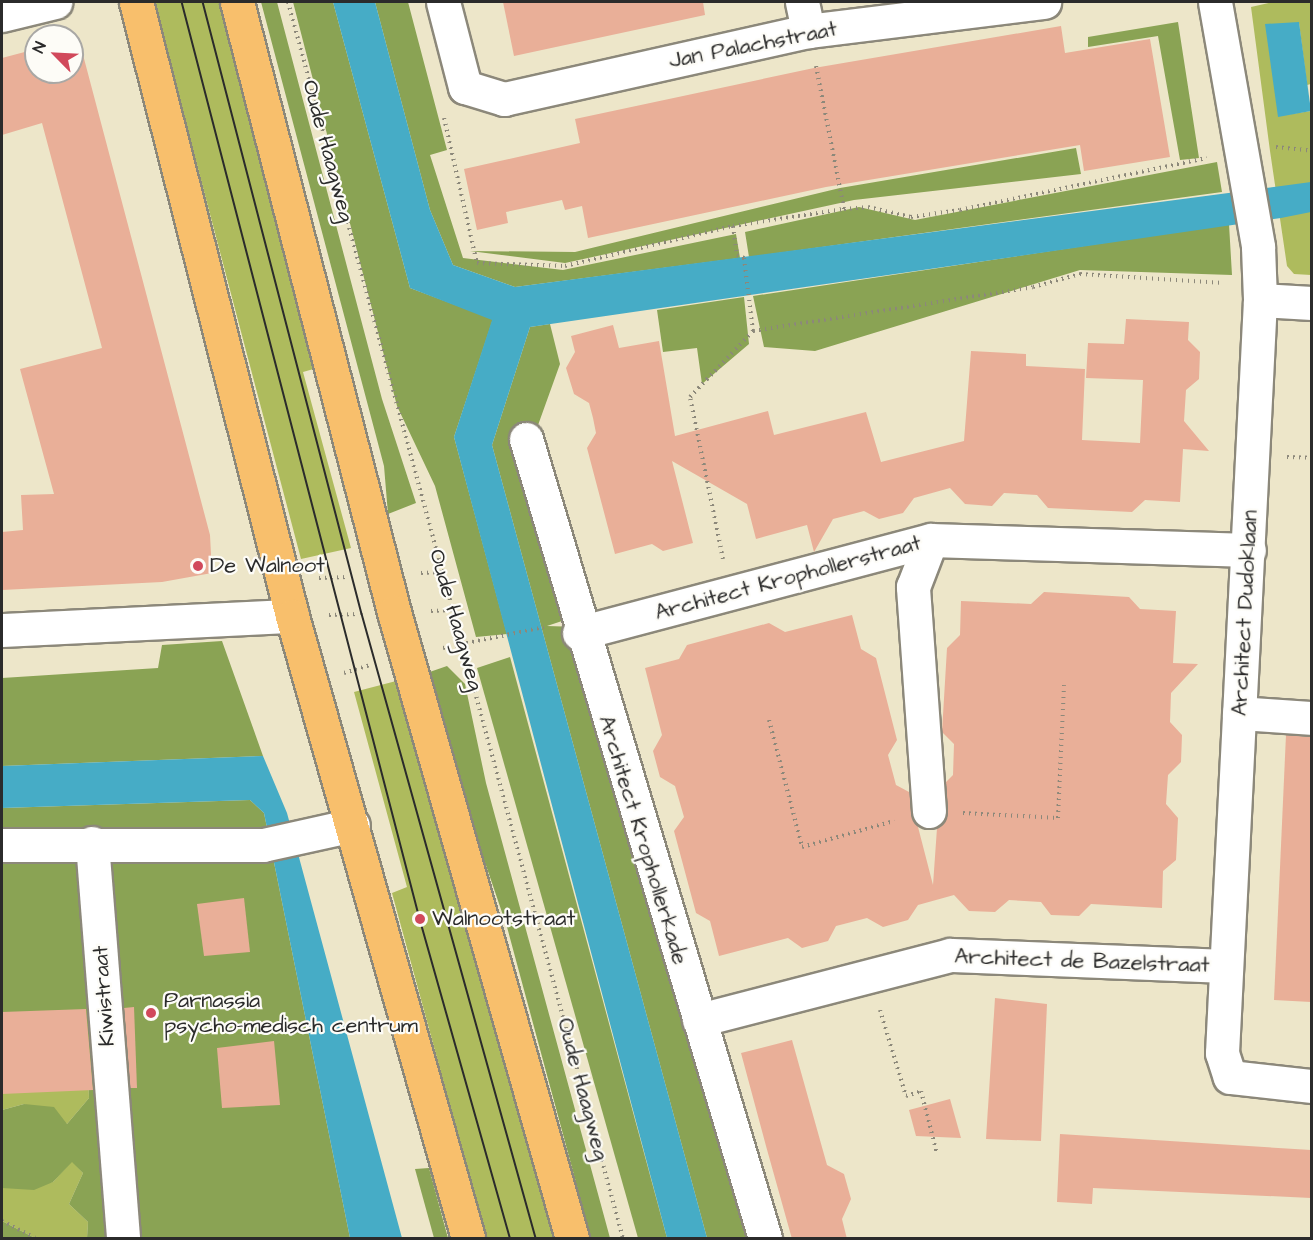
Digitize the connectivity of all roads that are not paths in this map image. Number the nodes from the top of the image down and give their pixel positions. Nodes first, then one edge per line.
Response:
1 (55, 2) edge
2 (136, 2) edge
3 (237, 2) edge
4 (443, 2) edge
5 (1044, 2) edge
6 (1215, 2) edge
7 (2, 15) edge
8 (805, 16) edge
9 (1260, 300) junction
10 (1311, 303) edge
11 (525, 439) dead end
12 (931, 540) junction
13 (1250, 550) junction
14 (292, 616) junction
15 (2, 630) edge
16 (579, 633) junction
17 (1239, 713) junction
18 (1311, 718) edge
19 (929, 811) dead end
20 (352, 825) junction
21 (92, 843) junction
22 (2, 845) edge
23 (1222, 966) junction
24 (699, 1020) junction
25 (1311, 1086) edge
26 (123, 1239) edge
27 (468, 1239) edge
28 (572, 1239) edge
29 (765, 1239) edge

1 - 7 street
2 - 14 main road
3 - 28 main road
4 - 8 street, Jan Palachstraat
5 - 8 street, Jan Palachstraat
6 - 9 street, Architect Dudoklaan
9 - 10 street
9 - 13 street, Architect Dudoklaan
11 - 16 street, Architect Krophollerkade
12 - 13 street, Architect Krophollerstraat
12 - 16 street, Architect Krophollerstraat
12 - 19 street
13 - 17 street, Architect Dudoklaan
14 - 15 street
14 - 20 main road
16 - 24 street, Architect Krophollerkade
17 - 18 street
17 - 23 street, Architect Dudoklaan
20 - 21 street
20 - 27 main road
21 - 22 street
21 - 26 street, Kiwistraat
23 - 24 street, Architect de Bazelstraat
23 - 25 street, Architect Dudoklaan
24 - 29 street, Architect Krophollerkade

